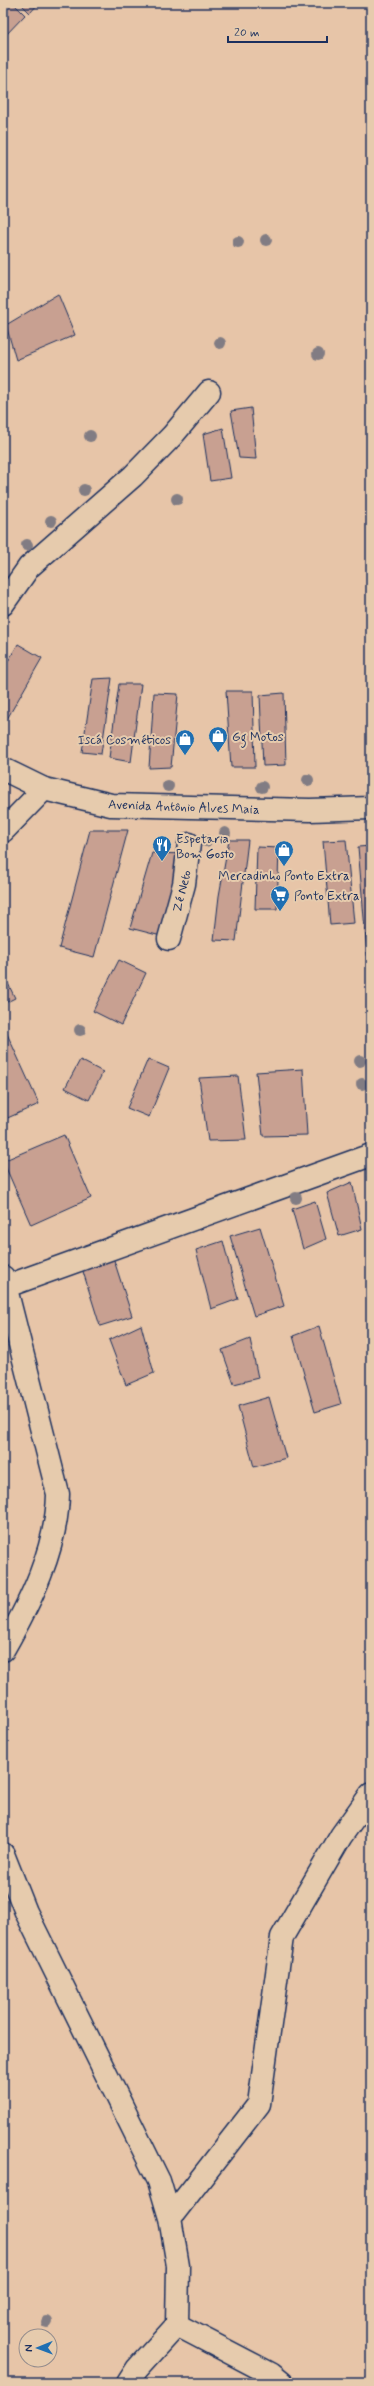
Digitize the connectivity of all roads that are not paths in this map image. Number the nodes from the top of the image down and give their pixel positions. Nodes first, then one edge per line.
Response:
1 (209, 392) dead end
2 (3, 604) edge
3 (3, 769) edge
4 (44, 789) junction
5 (371, 808) edge
6 (3, 831) edge
7 (189, 844) dead end
8 (169, 938) dead end
9 (371, 1155) edge
10 (5, 1281) edge
11 (3, 1650) edge
12 (371, 1794) edge
13 (3, 1854) edge
14 (170, 2218) junction
15 (177, 2325) junction
16 (128, 2383) edge
17 (282, 2383) edge

1 - 2 street
3 - 4 street, Avenida Antônio Alves Maia
4 - 5 street, Avenida Antônio Alves Maia
4 - 6 street
7 - 8 street, Zé Neto
9 - 10 street
10 - 11 street
12 - 14 street
13 - 14 street
14 - 15 street
15 - 16 street
15 - 17 street

